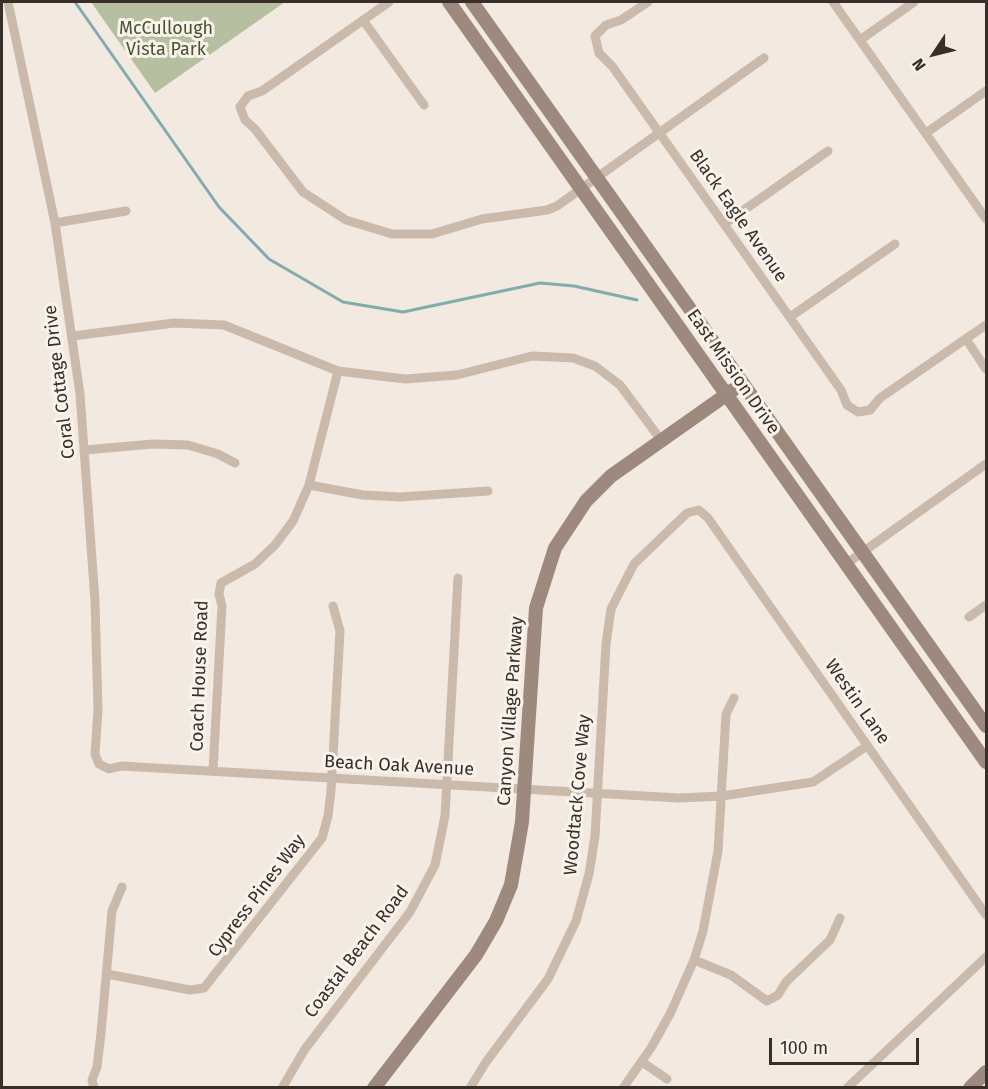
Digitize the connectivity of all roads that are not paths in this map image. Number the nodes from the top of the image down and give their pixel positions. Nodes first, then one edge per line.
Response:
1 (8, 2) edge
2 (389, 2) edge
3 (449, 2) edge
4 (472, 2) edge
5 (648, 2) edge
6 (833, 2) edge
7 (914, 2) edge
8 (363, 20) junction
9 (860, 40) junction
10 (764, 58) dead end
11 (987, 91) edge
12 (423, 105) dead end
13 (658, 132) junction
14 (926, 133) junction
15 (828, 151) dead end
16 (596, 176) junction
17 (581, 190) junction
18 (126, 211) dead end
19 (987, 219) edge
20 (56, 224) junction
21 (724, 224) junction
22 (895, 244) dead end
23 (790, 317) junction
24 (987, 325) edge
25 (73, 336) junction
26 (966, 339) junction
27 (987, 369) edge
28 (338, 372) junction
29 (742, 383) junction
30 (727, 394) junction
31 (661, 440) junction
32 (86, 450) junction
33 (235, 463) dead end
34 (987, 464) edge
35 (309, 485) junction
36 (488, 490) dead end
37 (699, 510) joint
38 (862, 552) junction
39 (846, 564) junction
40 (458, 579) dead end
41 (987, 604) edge
42 (333, 606) dead end
43 (969, 617) dead end
44 (734, 698) dead end
45 (987, 726) edge
46 (867, 746) junction
47 (987, 762) edge
48 (99, 764) joint
49 (213, 771) junction
50 (332, 778) junction
51 (446, 785) junction
52 (525, 789) junction
53 (598, 794) junction
54 (722, 796) junction
55 (122, 887) dead end
56 (987, 915) edge
57 (840, 918) dead end
58 (987, 957) edge
59 (694, 960) junction
60 (107, 975) junction
61 (642, 1062) junction
62 (987, 1072) edge
63 (667, 1078) dead end
64 (94, 1088) edge
65 (282, 1088) edge
66 (374, 1088) edge
67 (470, 1088) edge
68 (623, 1088) edge
69 (847, 1088) edge
70 (970, 1088) edge

1 - 20 street, Coral Cottage Drive
2 - 8 street
3 - 17 street, East Mission Drive
4 - 16 street, East Mission Drive
5 - 13 street, Black Eagle Avenue
6 - 9 street
7 - 9 street
8 - 12 street
8 - 17 street
9 - 14 street
10 - 13 street
11 - 14 street
13 - 16 street
13 - 21 street, Black Eagle Avenue
14 - 19 street
15 - 21 street
16 - 17 street
16 - 29 street, East Mission Drive
17 - 30 street, East Mission Drive
18 - 20 street
20 - 25 street, Coral Cottage Drive
21 - 23 street, Black Eagle Avenue
22 - 23 street
23 - 26 street, Black Eagle Avenue
24 - 26 street
25 - 28 street
25 - 32 street, Coral Cottage Drive
26 - 27 street
28 - 31 street
28 - 35 street, Coach House Road
29 - 30 street, Canyon Village Parkway
29 - 38 street, East Mission Drive
30 - 31 street, Canyon Village Parkway
30 - 39 street, East Mission Drive
31 - 52 street, Canyon Village Parkway
32 - 33 street
32 - 48 street, Coral Cottage Drive
34 - 38 street
35 - 36 street
35 - 49 street, Coach House Road
37 - 46 street, Westin Lane
37 - 53 street, Woodtack Cove Way
38 - 39 street
38 - 45 street, East Mission Drive
39 - 47 street, East Mission Drive
40 - 51 street, Coastal Beach Road
41 - 43 street
42 - 50 street, Cypress Pines Way
44 - 54 street
46 - 54 street, Beach Oak Avenue
46 - 56 street, Westin Lane
48 - 49 street, Beach Oak Avenue
49 - 50 street, Beach Oak Avenue
50 - 51 street, Beach Oak Avenue
50 - 60 street, Cypress Pines Way
51 - 52 street, Beach Oak Avenue
51 - 65 street, Coastal Beach Road
52 - 53 street, Beach Oak Avenue
52 - 66 street, Canyon Village Parkway
53 - 54 street, Beach Oak Avenue
53 - 67 street, Woodtack Cove Way
54 - 59 street
55 - 60 street
57 - 59 street
58 - 69 street
59 - 61 street
60 - 64 street
61 - 63 street
61 - 68 street
62 - 70 street

